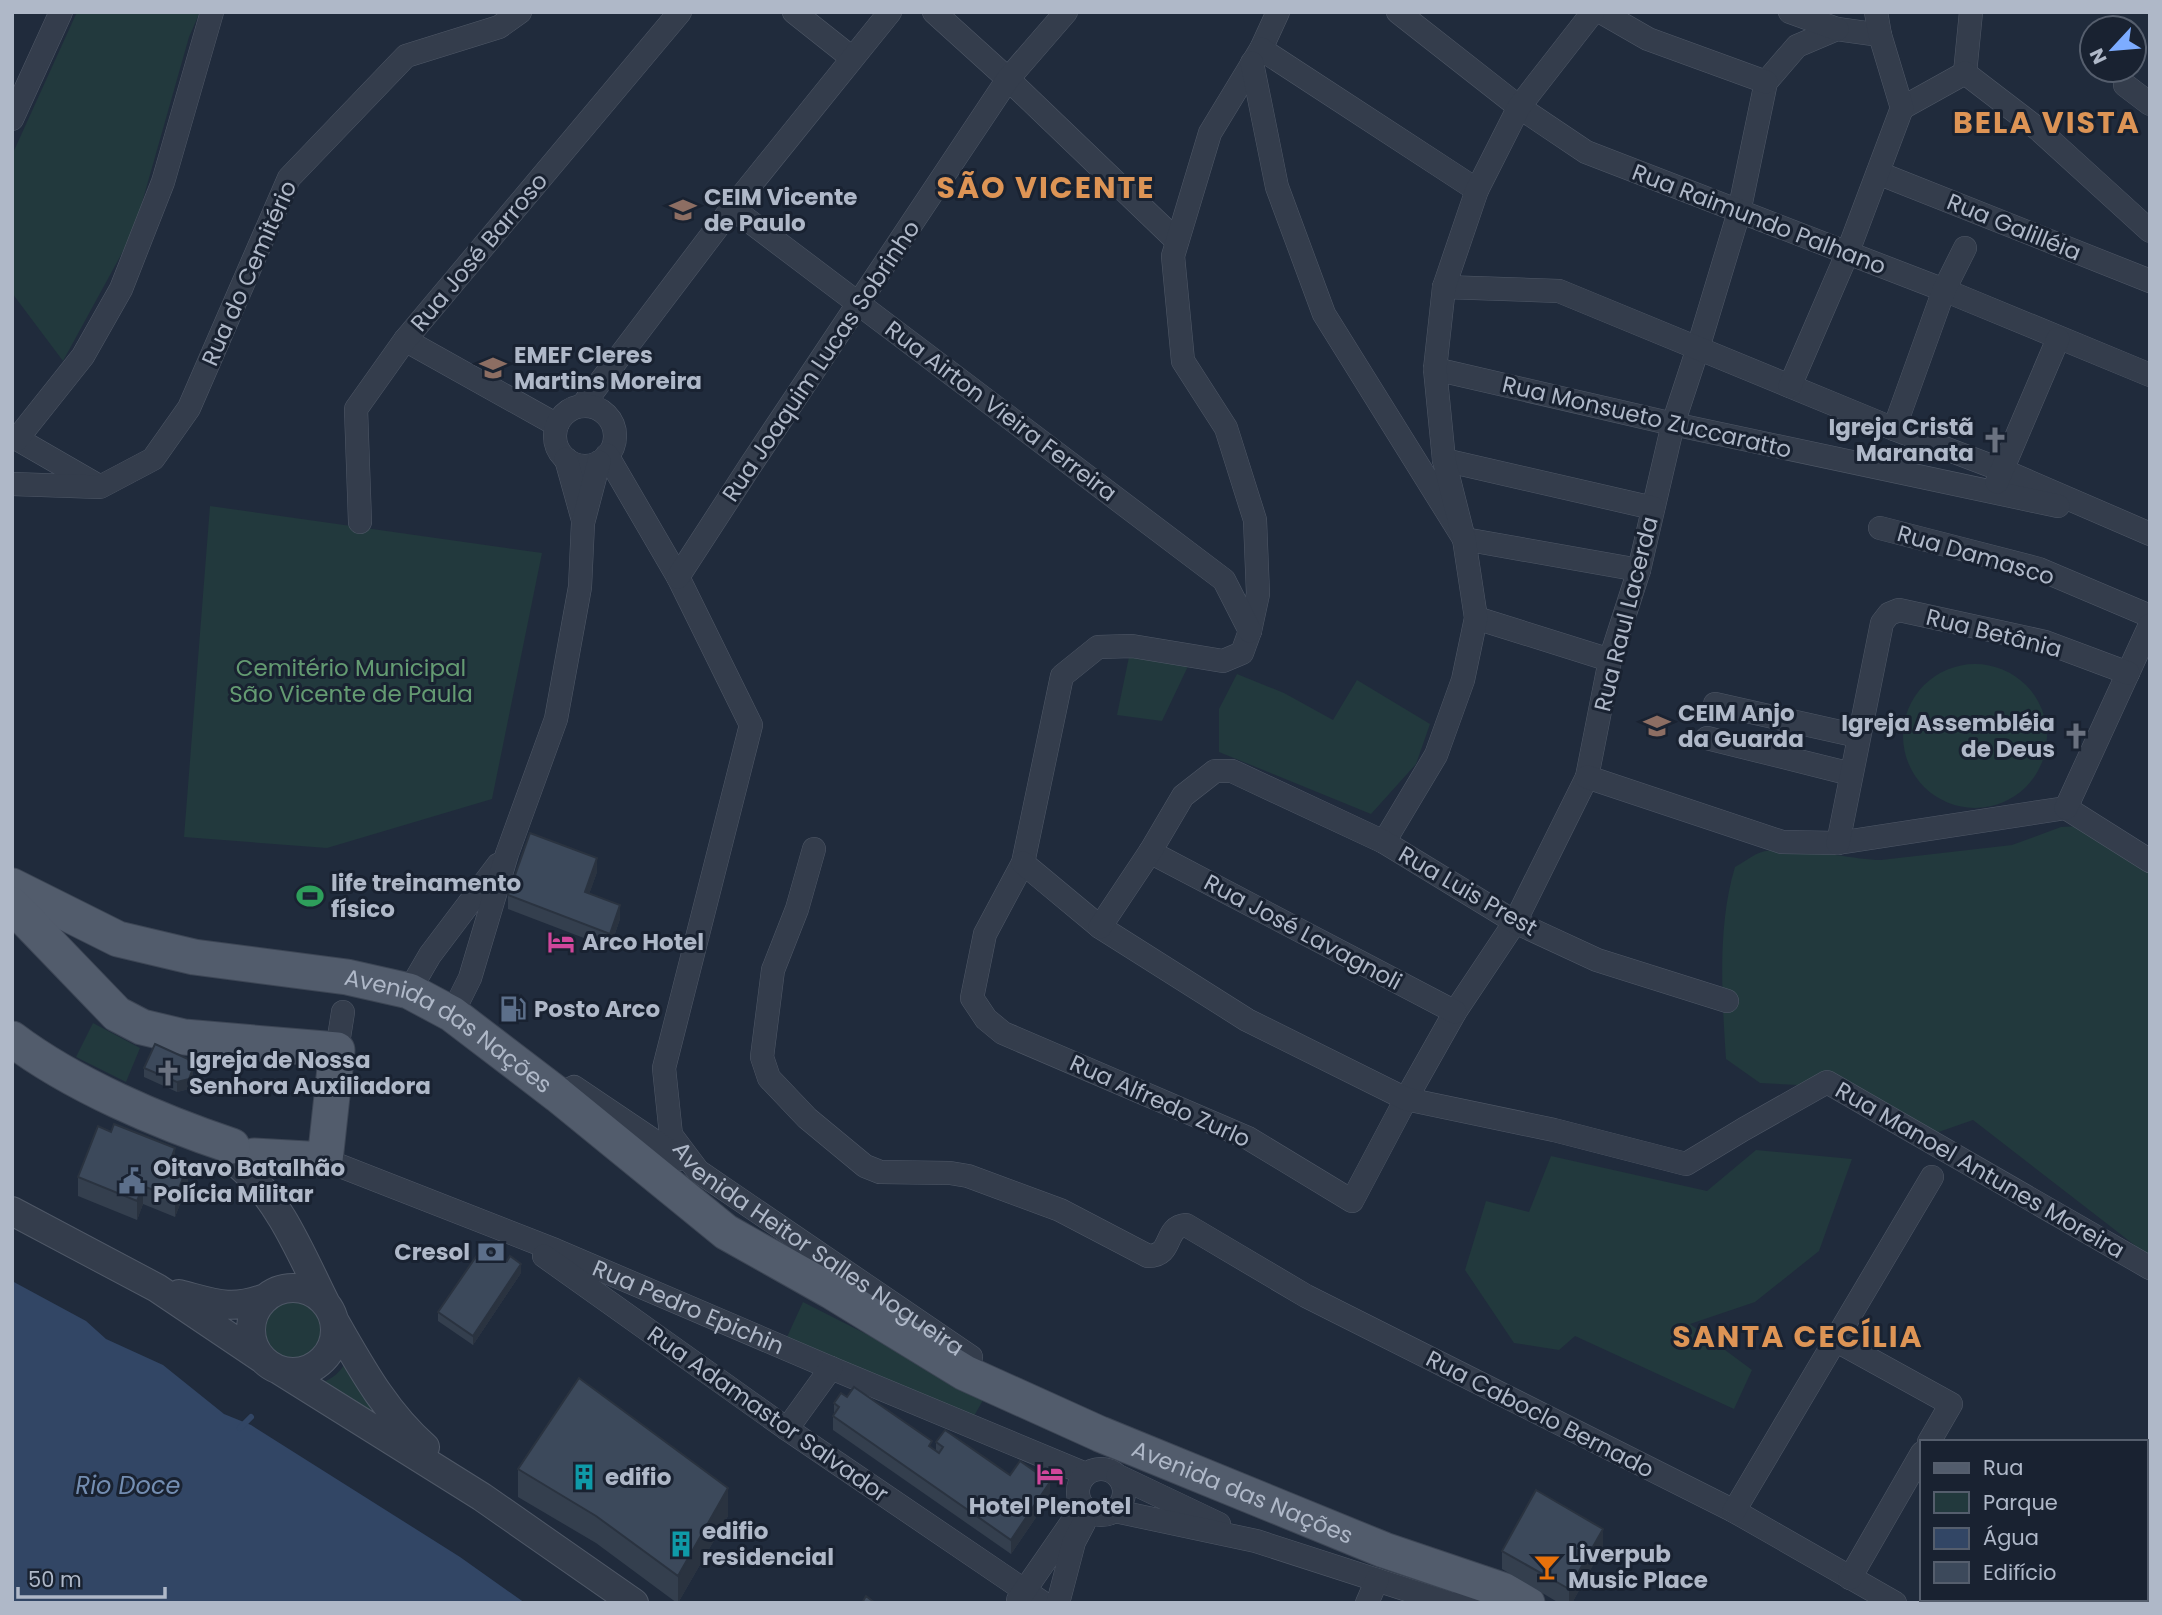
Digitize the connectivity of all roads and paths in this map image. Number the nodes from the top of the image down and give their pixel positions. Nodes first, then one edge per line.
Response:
1 (61, 12) edge
2 (212, 12) edge
3 (520, 12) edge
4 (680, 12) edge
5 (794, 12) edge
6 (890, 12) edge
7 (934, 12) edge
8 (1066, 12) edge
9 (1278, 12) edge
10 (1398, 12) edge
11 (1593, 12) edge
12 (1601, 12) edge
13 (1790, 12) edge
14 (1876, 12) edge
15 (1971, 12) edge
16 (1837, 29) junction
17 (1880, 35) junction
18 (1256, 56) junction
19 (852, 58) junction
20 (1965, 74) junction
21 (1008, 79) junction
22 (1766, 82) junction
23 (2125, 85) dead end
24 (2150, 104) edge
25 (1520, 107) junction
26 (1902, 108) junction
27 (12, 119) edge
28 (1878, 173) junction
29 (1477, 190) junction
30 (732, 208) junction
31 (1739, 212) junction
32 (2150, 231) edge
33 (1177, 241) junction
34 (1965, 248) dead end
35 (1847, 254) junction
36 (2150, 281) edge
37 (1444, 286) junction
38 (1944, 290) junction
39 (858, 304) junction
40 (2059, 339) junction
41 (405, 340) junction
42 (1699, 348) junction
43 (1435, 369) junction
44 (2150, 375) edge
45 (1790, 386) junction
46 (582, 406) junction
47 (1673, 424) junction
48 (557, 425) junction
49 (1894, 429) junction
50 (15, 438) edge
51 (603, 458) junction
52 (566, 459) junction
53 (1444, 460) junction
54 (2002, 470) junction
55 (12, 484) edge
56 (100, 487) junction
57 (1993, 492) junction
58 (1653, 508) junction
59 (2106, 516) junction
60 (360, 522) dead end
61 (583, 523) junction
62 (1880, 528) dead end
63 (2150, 534) edge
64 (1464, 538) junction
65 (1639, 570) junction
66 (678, 577) junction
67 (2150, 616) edge
68 (1475, 618) junction
69 (2150, 625) edge
70 (1250, 631) junction
71 (1610, 660) junction
72 (2128, 673) junction
73 (1715, 704) dead end
74 (1858, 736) junction
75 (1707, 738) dead end
76 (1851, 774) junction
77 (1587, 777) junction
78 (2066, 808) junction
79 (1384, 842) junction
80 (1838, 842) junction
81 (814, 849) dead end
82 (1150, 852) junction
83 (507, 854) junction
84 (2150, 861) edge
85 (1023, 863) junction
86 (12, 886) edge
87 (12, 905) edge
88 (1515, 922) junction
89 (1100, 927) junction
90 (118, 939) junction
91 (409, 991) junction
92 (96, 993) junction
93 (1727, 1001) dead end
94 (1455, 1012) junction
95 (343, 1013) dead end
96 (452, 1014) junction
97 (12, 1039) edge
98 (337, 1050) junction
99 (558, 1095) junction
100 (1406, 1099) junction
101 (664, 1138) junction
102 (253, 1158) junction
103 (325, 1160) junction
104 (1931, 1177) dead end
105 (1352, 1201) joint
106 (12, 1211) edge
107 (296, 1243) junction
108 (553, 1255) junction
109 (2150, 1268) edge
110 (157, 1288) junction
111 (831, 1291) junction
112 (269, 1295) junction
113 (330, 1312) junction
114 (1835, 1340) junction
115 (971, 1357) junction
116 (270, 1364) junction
117 (831, 1368) junction
118 (788, 1429) junction
119 (1100, 1434) junction
120 (1930, 1440) edge
121 (1920, 1456) edge
122 (1086, 1474) junction
123 (1118, 1476) junction
124 (482, 1497) junction
125 (1086, 1509) junction
126 (1115, 1511) junction
127 (1734, 1511) junction
128 (1068, 1539) junction
129 (1256, 1541) junction
130 (1381, 1565) junction
131 (1850, 1578) junction
132 (1028, 1599) edge
133 (1483, 1599) edge
134 (1888, 1601) edge
135 (634, 1603) edge
136 (1058, 1603) edge
137 (1367, 1603) edge

1 - 27 street
2 - 50 street
3 - 56 street, Rua do Cemitério
4 - 41 street, Rua José Barroso
5 - 19 street
6 - 19 street
7 - 21 street
8 - 21 street, Rua Joaquim Lucas Sobrinho
9 - 18 street
10 - 25 street, Rua Raimundo Palhano
11 - 25 street
12 - 22 street
13 - 16 street
14 - 17 street
15 - 20 street
16 - 17 street
16 - 22 street
17 - 26 street
18 - 29 street
18 - 33 street
18 - 64 street
19 - 30 street
20 - 26 street
20 - 32 street
21 - 33 street
21 - 39 street, Rua Joaquim Lucas Sobrinho
22 - 31 street, Rua Raul Lacerda
23 - 24 street
25 - 29 street
25 - 31 street, Rua Raimundo Palhano
26 - 28 street
28 - 35 street
28 - 36 street, Rua Galilléia
29 - 37 street
30 - 39 street, Rua Airton Vieira Ferreira
30 - 46 street
31 - 35 street, Rua Raimundo Palhano
31 - 42 street, Rua Raul Lacerda
33 - 70 street
34 - 38 street
35 - 38 street, Rua Raimundo Palhano
35 - 45 street
37 - 42 street, Rua Monsueto Zuccaratto
37 - 43 street
38 - 40 street, Rua Raimundo Palhano
38 - 49 street
39 - 66 street, Rua Joaquim Lucas Sobrinho
39 - 70 street, Rua Airton Vieira Ferreira
40 - 44 street, Rua Raimundo Palhano
40 - 54 street
41 - 48 street
41 - 60 street, Rua José Barroso
42 - 45 street, Rua Monsueto Zuccaratto
42 - 47 street, Rua Raul Lacerda
43 - 47 street, Rua Monsueto Zuccaratto
43 - 53 street
45 - 49 street, Rua Monsueto Zuccaratto
46 - 48 street
46 - 51 street
47 - 57 street, Rua Monsueto Zuccaratto
47 - 58 street, Rua Raul Lacerda
48 - 52 street
49 - 54 street, Rua Monsueto Zuccaratto
50 - 56 street
51 - 52 street
51 - 61 street
51 - 66 street, Avenida Heitor Salles Nogueira
52 - 61 street
53 - 58 street
53 - 64 street
54 - 57 street
54 - 59 street, Rua Monsueto Zuccaratto
55 - 56 street
57 - 59 street, Rua Monsueto Zuccaratto
58 - 65 street, Rua Raul Lacerda
59 - 63 street, Rua Monsueto Zuccaratto
61 - 83 street
62 - 67 street, Rua Damasco
64 - 65 street
64 - 68 street
65 - 71 street, Rua Raul Lacerda
66 - 101 street, Avenida Heitor Salles Nogueira
68 - 71 street
68 - 79 street
69 - 72 street
70 - 85 street
71 - 77 street, Rua Raul Lacerda
72 - 74 street, Rua Betânia
72 - 78 street
73 - 74 street
74 - 76 street
75 - 76 street
76 - 80 street
77 - 80 street
77 - 88 street, Rua Raul Lacerda
78 - 80 street
78 - 84 street
79 - 82 street, Rua Luis Prest
79 - 88 street, Rua Luis Prest
81 - 127 street, Rua Caboclo Bernado
82 - 89 street
82 - 94 street, Rua José Lavagnoli
83 - 91 street
83 - 96 street
85 - 89 street, Rua Manoel Antunes Moreira
85 - 105 street, Rua Alfredo Zurlo
86 - 90 main road, Avenida das Nações
87 - 92 main road
88 - 93 street, Rua Luis Prest
88 - 94 street, Rua Raul Lacerda
89 - 100 street, Rua Manoel Antunes Moreira
90 - 91 main road, Avenida das Nações
90 - 92 main road
91 - 96 main road, Avenida das Nações
92 - 98 main road
94 - 100 street, Rua Raul Lacerda
95 - 98 street
96 - 99 main road, Avenida das Nações
97 - 102 main road, Rua Pedro Epichin
98 - 103 main road
99 - 101 street, Avenida Heitor Salles Nogueira
99 - 111 main road, Avenida das Nações
100 - 105 street, Rua Raul Lacerda
100 - 109 street, Rua Manoel Antunes Moreira
101 - 115 street, Avenida Heitor Salles Nogueira
102 - 103 main road, Rua Pedro Epichin
102 - 107 street
103 - 108 street, Rua Pedro Epichin
104 - 114 street
106 - 110 street
107 - 112 street
107 - 113 street
108 - 117 street, Rua Pedro Epichin
108 - 118 street, Rua Adamastor Salvador
110 - 112 street
110 - 116 street
111 - 115 main road, Avenida das Nações
111 - 119 main road, Avenida das Nações
112 - 113 street
112 - 116 street
113 - 116 street
113 - 124 street
114 - 120 street
114 - 127 street
115 - 119 main road, Avenida das Nações
116 - 124 street
117 - 118 street
117 - 122 street, Rua Pedro Epichin
118 - 132 street, Rua Adamastor Salvador
119 - 130 main road, Avenida das Nações
121 - 131 street
122 - 123 street
122 - 125 street
123 - 126 street
123 - 129 street
124 - 135 street
125 - 126 street
125 - 128 street
126 - 129 street
127 - 131 street, Rua Caboclo Bernado
128 - 132 street
128 - 136 street
129 - 130 street
130 - 133 main road, Avenida das Nações
130 - 133 main road, Avenida das Nações
130 - 137 street
131 - 134 street, Rua Caboclo Bernado

